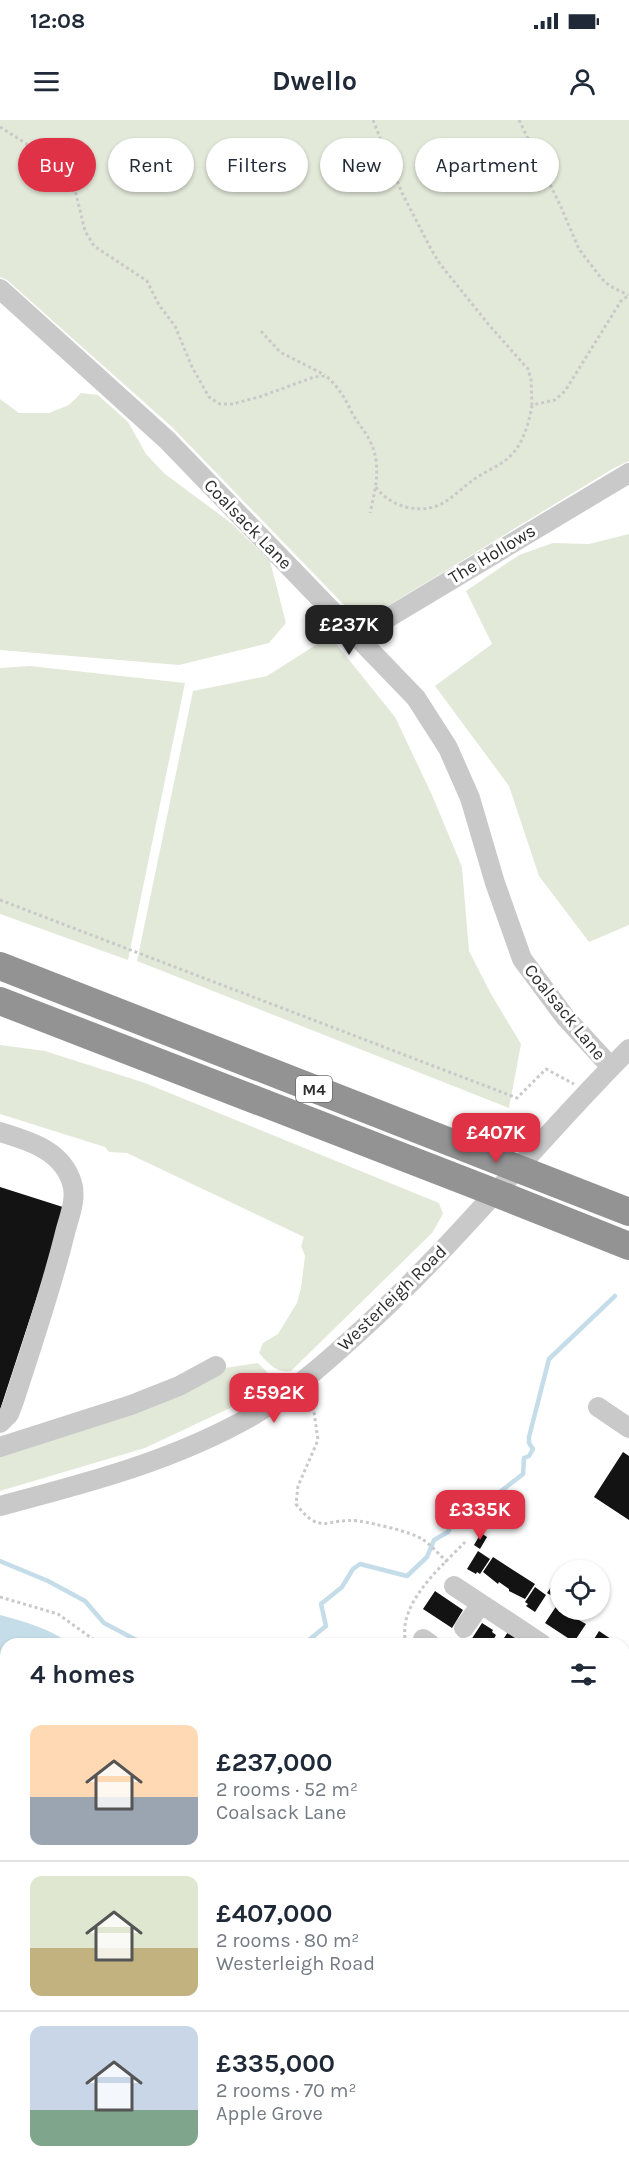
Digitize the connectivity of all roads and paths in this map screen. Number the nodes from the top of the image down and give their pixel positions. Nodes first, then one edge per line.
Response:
1 (373, 120) edge
2 (519, 120) edge
3 (0, 126) edge
4 (0, 289) edge
5 (628, 295) edge
6 (261, 331) dead end
7 (326, 376) junction
8 (532, 405) junction
9 (629, 473) edge
10 (376, 486) junction
11 (370, 513) dead end
12 (356, 637) junction
13 (0, 900) edge
14 (0, 966) edge
15 (0, 1001) edge
16 (629, 1048) edge
17 (611, 1067) junction
18 (588, 1092) junction
19 (0, 1132) edge
20 (629, 1212) edge
21 (629, 1246) edge
22 (216, 1366) dead end
23 (296, 1387) junction
24 (598, 1407) dead end
25 (0, 1423) edge
26 (629, 1428) edge
27 (0, 1447) edge
28 (0, 1506) edge
29 (467, 1540) dead end
30 (447, 1562) junction
31 (454, 1586) dead end
32 (0, 1597) edge
33 (481, 1604) junction
34 (464, 1628) dead end
35 (92, 1638) edge
36 (417, 1638) edge
37 (533, 1638) edge

1 - 8 path
2 - 5 path
3 - 7 path
4 - 12 street, Coalsack Lane
5 - 8 path
6 - 7 path
7 - 10 path
8 - 10 path
9 - 12 street, The Hollows
10 - 11 path
12 - 17 street, Coalsack Lane
13 - 18 path
14 - 20 highway, M4
15 - 21 highway, M4
16 - 17 street, Westerleigh Road
17 - 18 street, Westerleigh Road
18 - 23 street, Westerleigh Road
19 - 25 street
22 - 27 street
23 - 28 street, Westerleigh Road
23 - 30 path
24 - 26 street
29 - 30 path
30 - 36 path
31 - 33 street
32 - 35 path
33 - 34 street
33 - 37 street

